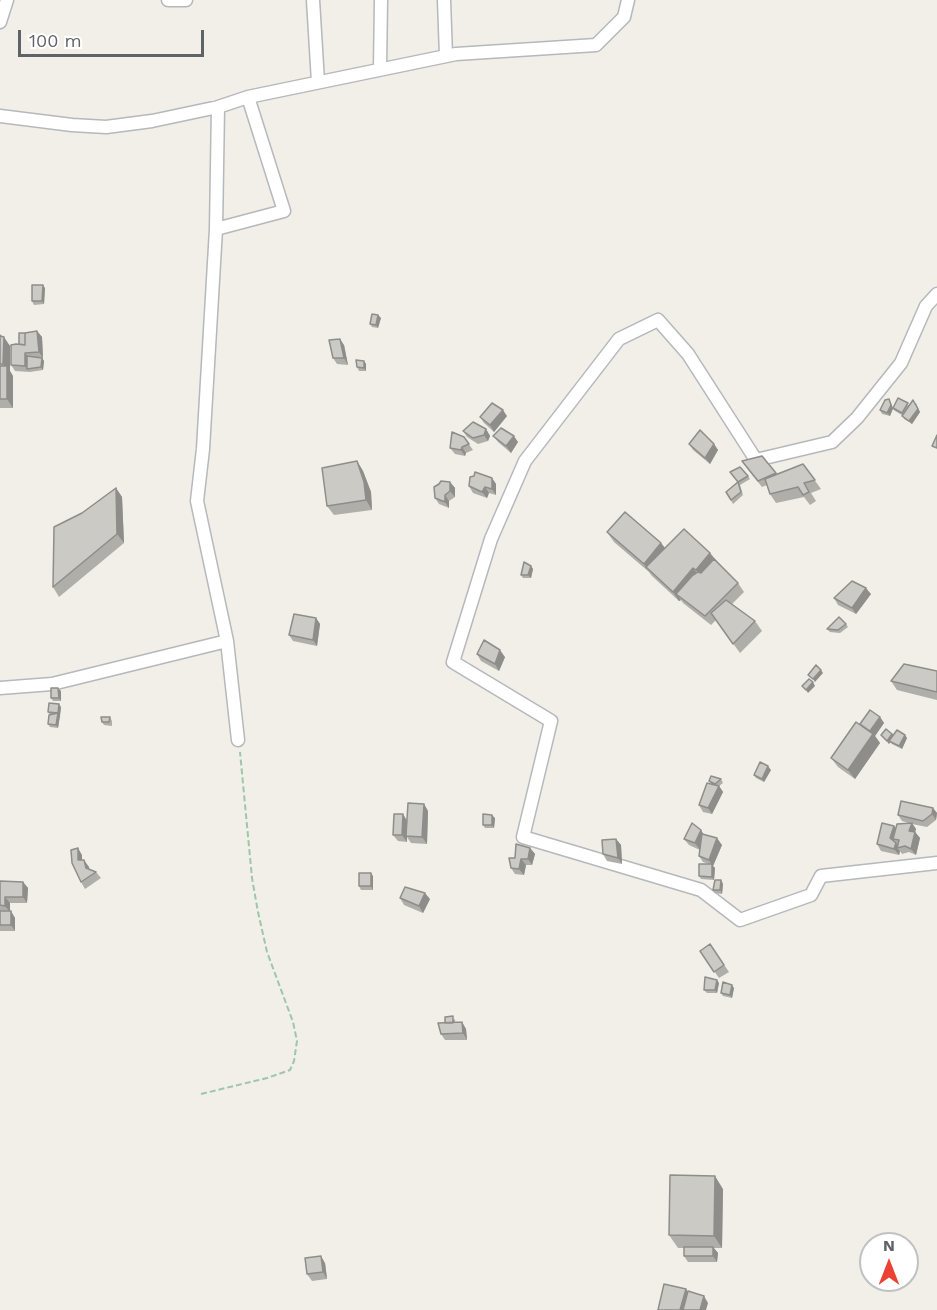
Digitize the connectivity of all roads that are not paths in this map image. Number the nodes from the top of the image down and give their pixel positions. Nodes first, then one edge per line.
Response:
1 (7, 0) edge
2 (168, 0) edge
3 (186, 0) edge
4 (313, 0) edge
5 (381, 0) edge
6 (444, 0) edge
7 (628, 0) edge
8 (0, 22) edge
9 (446, 56) junction
10 (380, 69) junction
11 (318, 82) junction
12 (248, 97) junction
13 (218, 107) junction
14 (0, 116) edge
15 (216, 229) junction
16 (937, 294) edge
17 (227, 641) junction
18 (0, 688) edge
19 (238, 740) road end
20 (937, 863) edge

1 - 8 street
2 - 3 street
4 - 11 street
5 - 10 street
6 - 9 street
7 - 9 street
9 - 10 street
10 - 11 street
11 - 12 street
12 - 13 street
12 - 15 street
13 - 14 street
13 - 15 street
15 - 17 street
16 - 20 street
17 - 18 street
17 - 19 street

